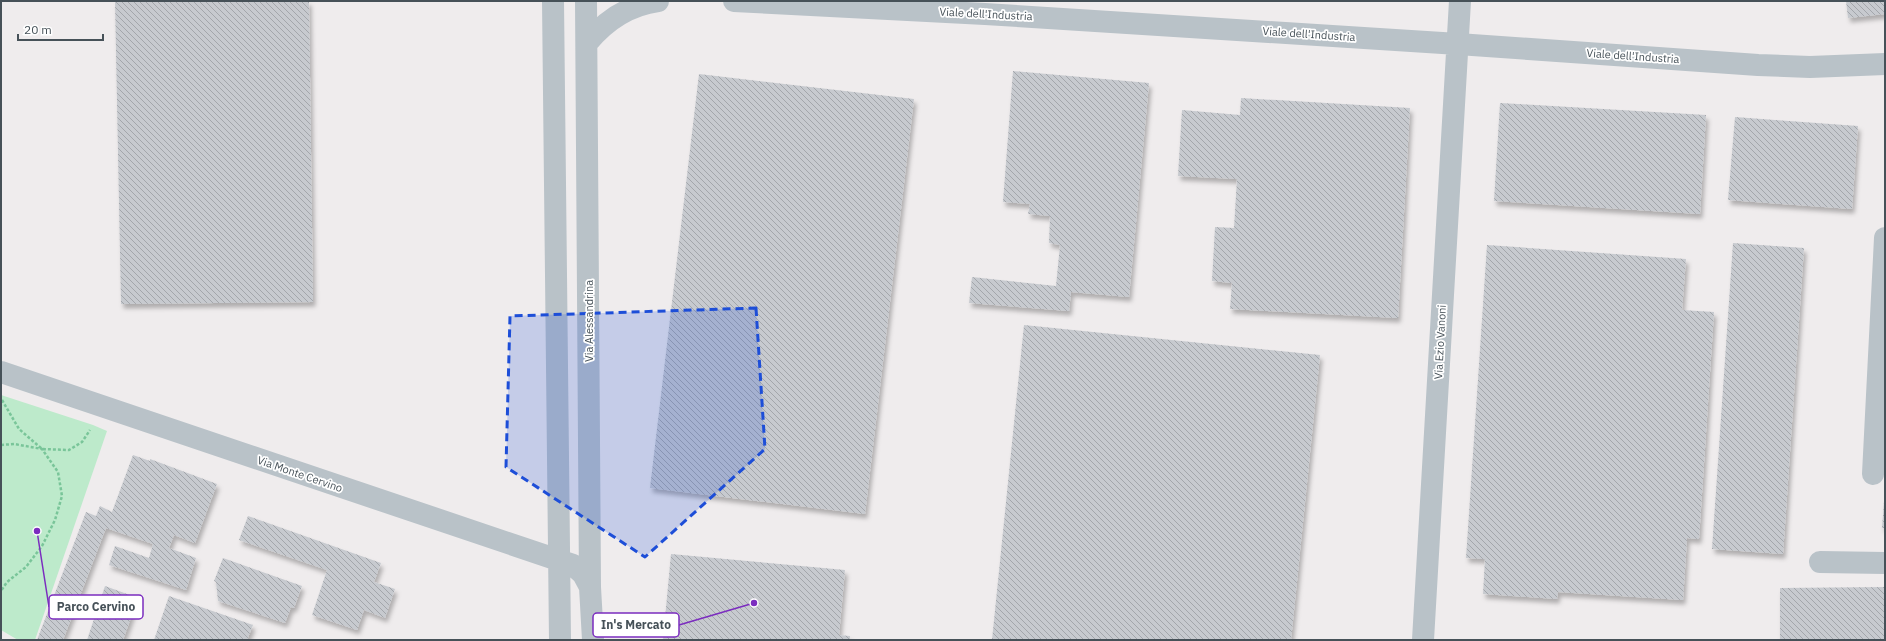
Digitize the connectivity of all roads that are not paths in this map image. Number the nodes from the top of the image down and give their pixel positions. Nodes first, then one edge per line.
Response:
1 (553, 1) edge
2 (586, 1) edge
3 (658, 1) edge
4 (734, 1) edge
5 (1460, 1) edge
6 (986, 8) edge
7 (587, 43) junction
8 (1458, 44) junction
9 (1885, 64) edge
10 (1885, 238) edge
11 (1, 372) edge
12 (1873, 474) dead end
13 (559, 560) junction
14 (1820, 562) dead end
15 (1885, 563) edge
16 (590, 587) junction
17 (560, 640) edge
18 (593, 640) edge
19 (1423, 640) edge

1 - 13 street
2 - 7 street, Via Alessandrina
3 - 7 street
4 - 6 street, Viale dell'Industria
5 - 8 street, Via Ezio Vanoni
6 - 8 street, Viale dell'Industria
7 - 16 street, Via Alessandrina
8 - 9 street, Viale dell'Industria
8 - 19 street, Via Ezio Vanoni
10 - 12 street
11 - 13 street, Via Monte Cervino
13 - 16 street, Via Monte Cervino
13 - 17 street
14 - 15 street
16 - 18 street, Via Alessandrina

